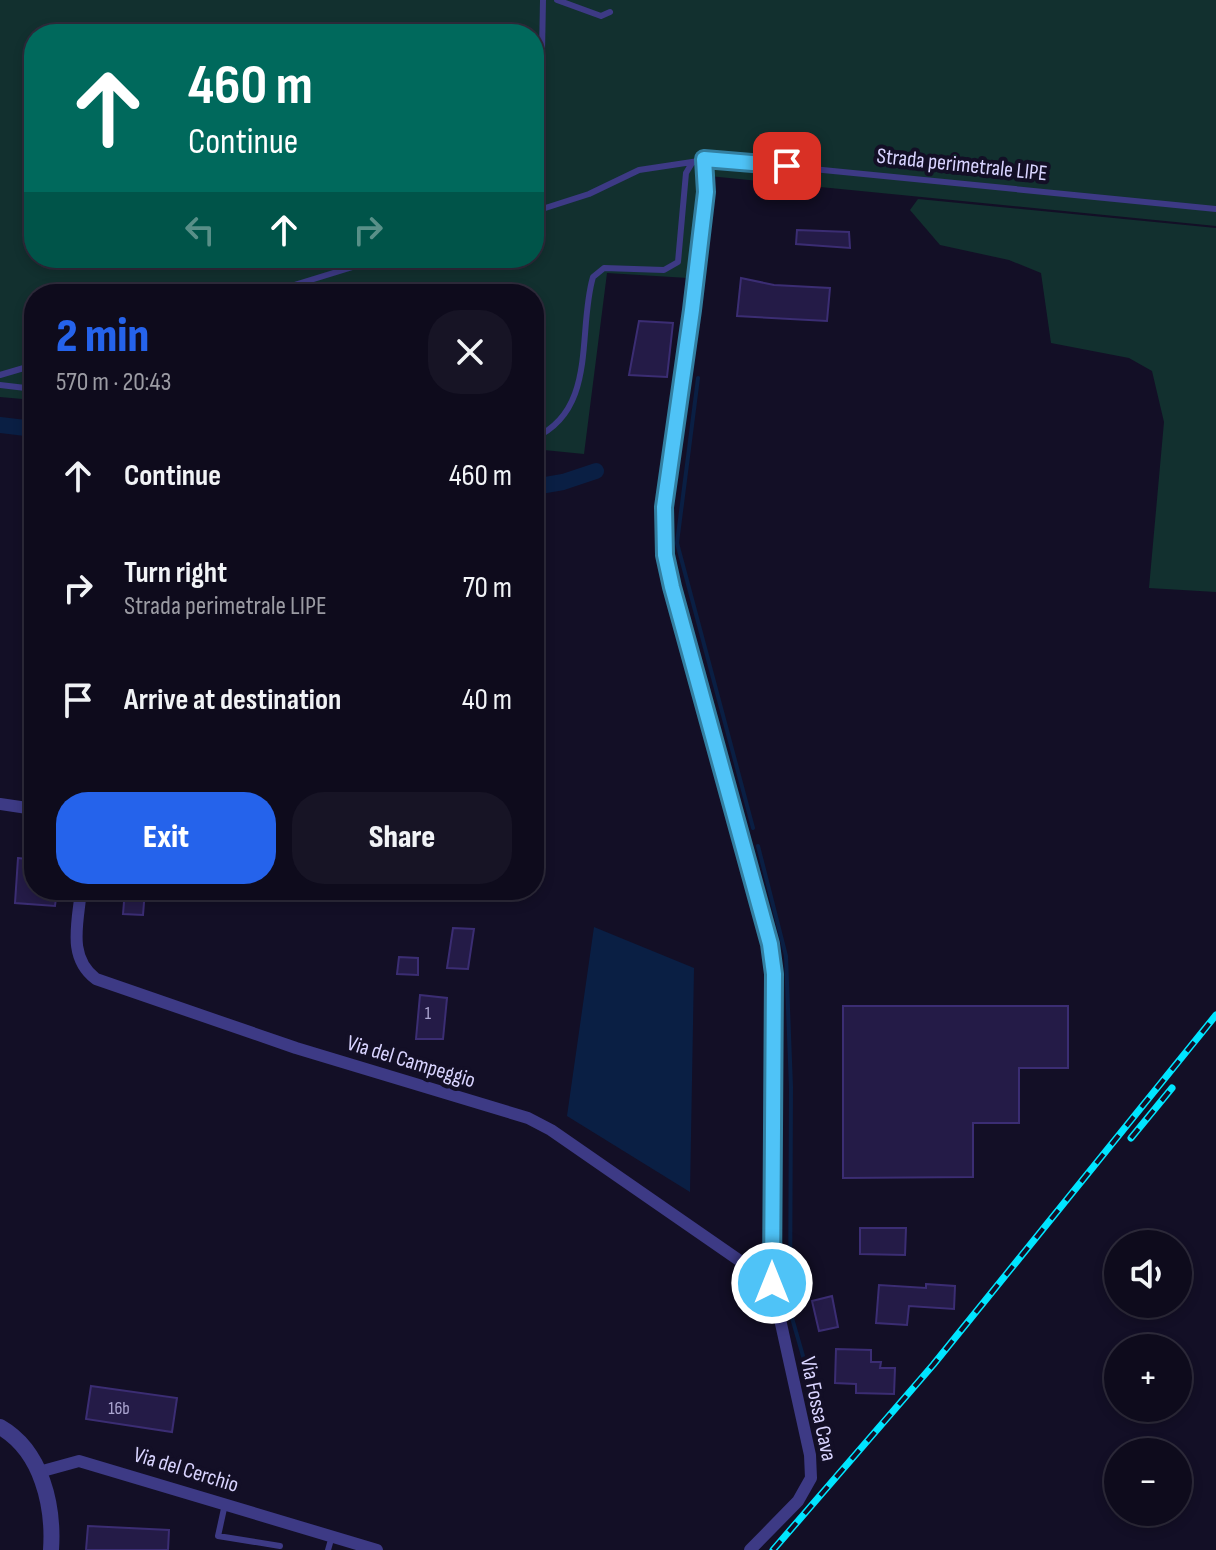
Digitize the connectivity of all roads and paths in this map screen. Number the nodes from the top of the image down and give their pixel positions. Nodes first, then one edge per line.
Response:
1 (543, 0) edge
2 (557, 0) edge
3 (610, 12) dead end
4 (542, 24) edge
5 (704, 159) junction
6 (544, 208) edge
7 (1216, 209) edge
8 (350, 268) edge
9 (298, 284) edge
10 (692, 310) joint
11 (24, 368) edge
12 (0, 375) edge
13 (0, 385) edge
14 (24, 388) edge
15 (544, 431) edge
16 (0, 804) edge
17 (24, 808) edge
18 (80, 900) edge
19 (772, 1283) junction
20 (0, 1427) edge
21 (39, 1472) junction
22 (225, 1504) junction
23 (332, 1536) junction
24 (280, 1546) dead end
25 (51, 1550) edge
26 (328, 1550) edge
27 (377, 1550) edge
28 (750, 1550) edge

1 - 4 lane, Strada perimetrale LIPE
2 - 3 lane
5 - 6 lane, Strada perimetrale LIPE
5 - 7 lane, Strada perimetrale LIPE
5 - 10 lane
5 - 15 lane
8 - 9 lane
10 - 19 street, Via Fossa Cava
11 - 12 lane
13 - 14 lane
16 - 17 street
18 - 19 street, Via del Campeggio
19 - 28 street, Via Fossa Cava
20 - 21 street
21 - 22 street, Via del Cerchio
21 - 25 street
22 - 23 street, Via del Cerchio
22 - 24 lane
23 - 26 lane
23 - 27 street, Via del Cerchio

